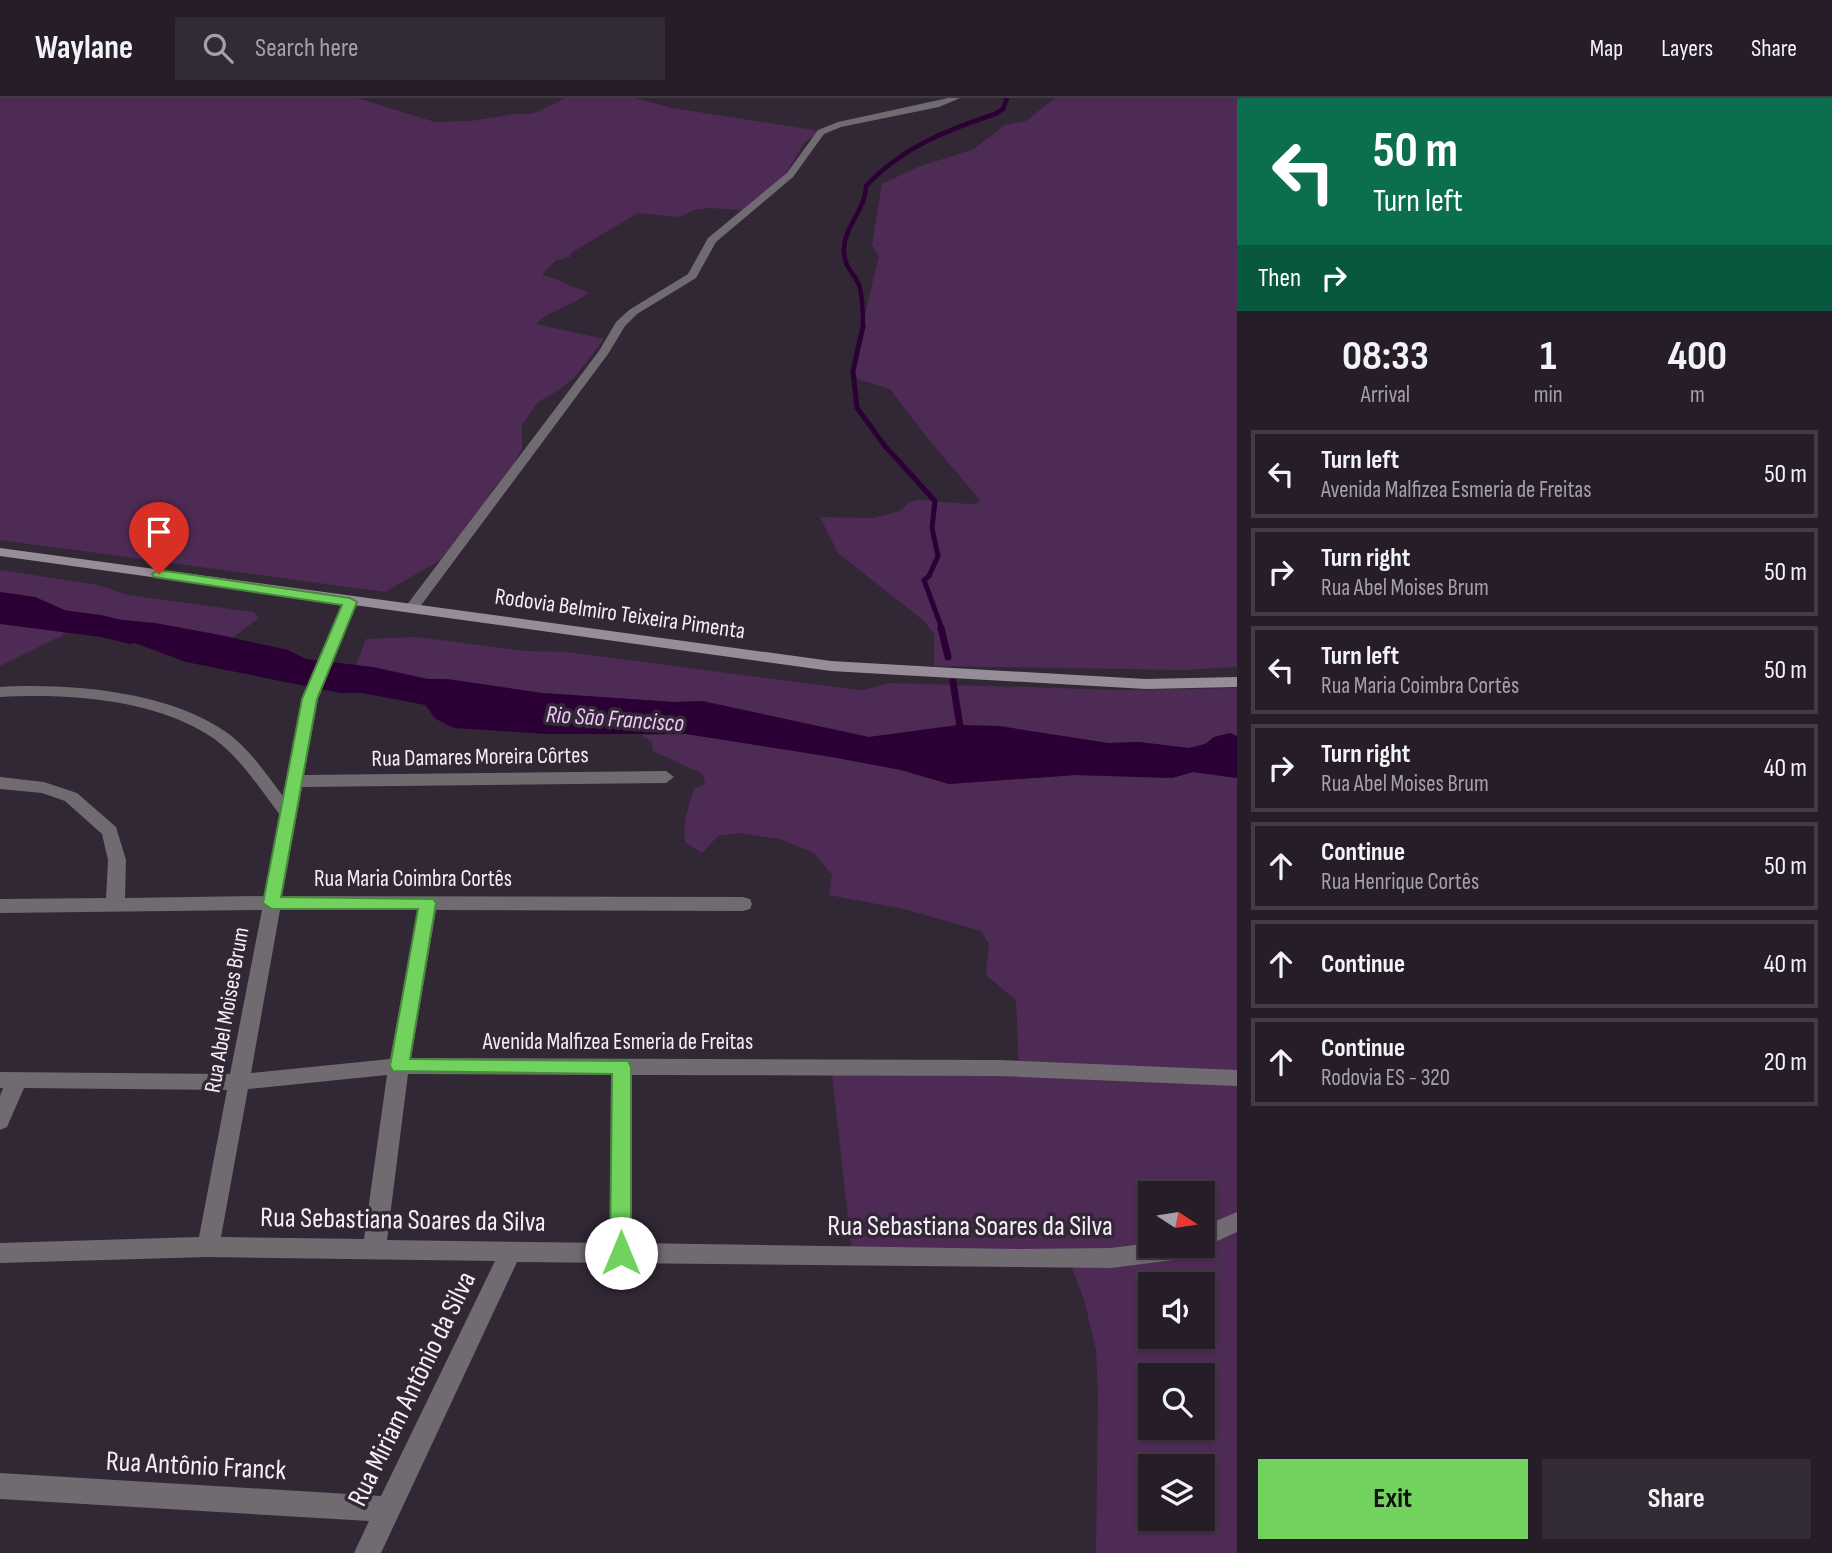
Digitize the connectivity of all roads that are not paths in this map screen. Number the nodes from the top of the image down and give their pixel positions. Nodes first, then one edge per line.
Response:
1 (956, 98) edge
2 (0, 552) edge
3 (350, 602) junction
4 (411, 609) junction
5 (1237, 682) edge
6 (0, 692) edge
7 (666, 777) dead end
8 (294, 781) junction
9 (0, 783) edge
10 (288, 814) junction
11 (272, 903) junction
12 (428, 903) junction
13 (743, 904) dead end
14 (115, 905) junction
15 (0, 906) edge
16 (399, 1066) junction
17 (621, 1067) junction
18 (1237, 1078) edge
19 (8, 1080) edge
20 (239, 1082) junction
21 (0, 1121) edge
22 (1237, 1222) edge
23 (1215, 1231) edge
24 (208, 1247) junction
25 (373, 1249) junction
26 (511, 1251) junction
27 (0, 1253) edge
28 (621, 1253) junction
29 (1138, 1255) edge
30 (0, 1486) edge
31 (389, 1509) junction
32 (366, 1553) edge

1 - 4 street
2 - 3 main road, Rodovia Belmiro Teixeira Pimenta
3 - 4 main road, Rodovia Belmiro Teixeira Pimenta
3 - 8 street, Rua Abel Moises Brum
4 - 5 main road, Rodovia Belmiro Teixeira Pimenta
6 - 10 street
7 - 8 street, Rua Damares Moreira Côrtes
8 - 10 street, Rua Abel Moises Brum
9 - 14 street
10 - 11 street, Rua Abel Moises Brum
11 - 12 street, Rua Maria Coimbra Cortês
11 - 14 street, Rua Maria Coimbra Cortês
11 - 20 street, Rua Abel Moises Brum
12 - 13 street, Rua Maria Coimbra Cortês
12 - 16 street
14 - 15 street, Rua Maria Coimbra Cortês
16 - 17 street, Avenida Malfizea Esmeria de Freitas
16 - 20 street, Avenida Malfizea Esmeria de Freitas
16 - 25 street
17 - 18 street, Avenida Malfizea Esmeria de Freitas
17 - 28 street
19 - 20 street, Avenida Malfizea Esmeria de Freitas
19 - 21 street
20 - 24 street, Rua Abel Moises Brum
22 - 23 street
24 - 25 street, Rua Sebastiana Soares da Silva
24 - 27 street, Rua Sebastiana Soares da Silva
25 - 26 street, Rua Sebastiana Soares da Silva
26 - 28 street, Rua Sebastiana Soares da Silva
26 - 31 street, Rua Miriam Antônio da Silva
28 - 29 street, Rua Sebastiana Soares da Silva
30 - 31 street, Rua Antônio Franck
31 - 32 street, Rua Miriam Antônio da Silva

